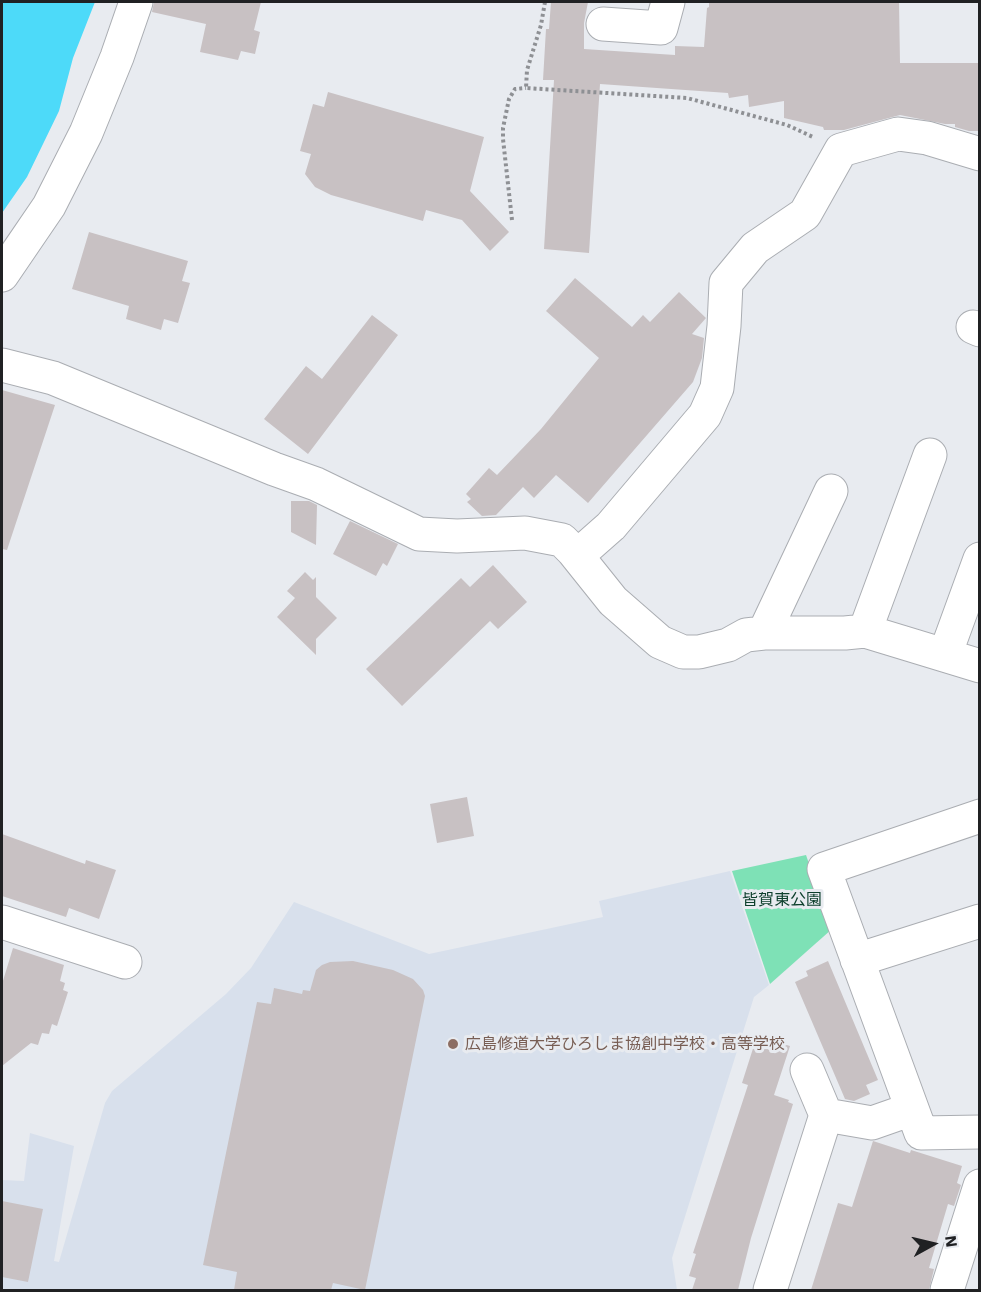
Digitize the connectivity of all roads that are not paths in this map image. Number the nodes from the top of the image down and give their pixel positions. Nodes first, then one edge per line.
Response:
1 (136, 2) edge
2 (668, 2) edge
3 (603, 24) dead end
4 (980, 154) edge
5 (2, 274) edge
6 (2, 365) edge
7 (930, 455) dead end
8 (831, 491) dead end
9 (577, 555) junction
10 (980, 559) edge
11 (865, 631) junction
12 (764, 633) junction
13 (945, 655) junction
14 (980, 666) edge
15 (980, 816) edge
16 (980, 921) edge
17 (2, 922) edge
18 (857, 960) junction
19 (125, 962) dead end
20 (807, 1070) dead end
21 (912, 1109) junction
22 (826, 1115) junction
23 (980, 1132) edge
24 (980, 1186) edge
25 (770, 1290) edge
26 (947, 1290) edge

1 - 5 street
2 - 3 street
4 - 9 street
6 - 9 street
7 - 11 street
8 - 12 street
9 - 12 street
10 - 13 street
11 - 12 street
11 - 13 street
13 - 14 street
15 - 18 street
16 - 18 street
17 - 19 street
18 - 21 street
20 - 22 street
21 - 22 street
21 - 23 street
22 - 25 street
24 - 26 street

